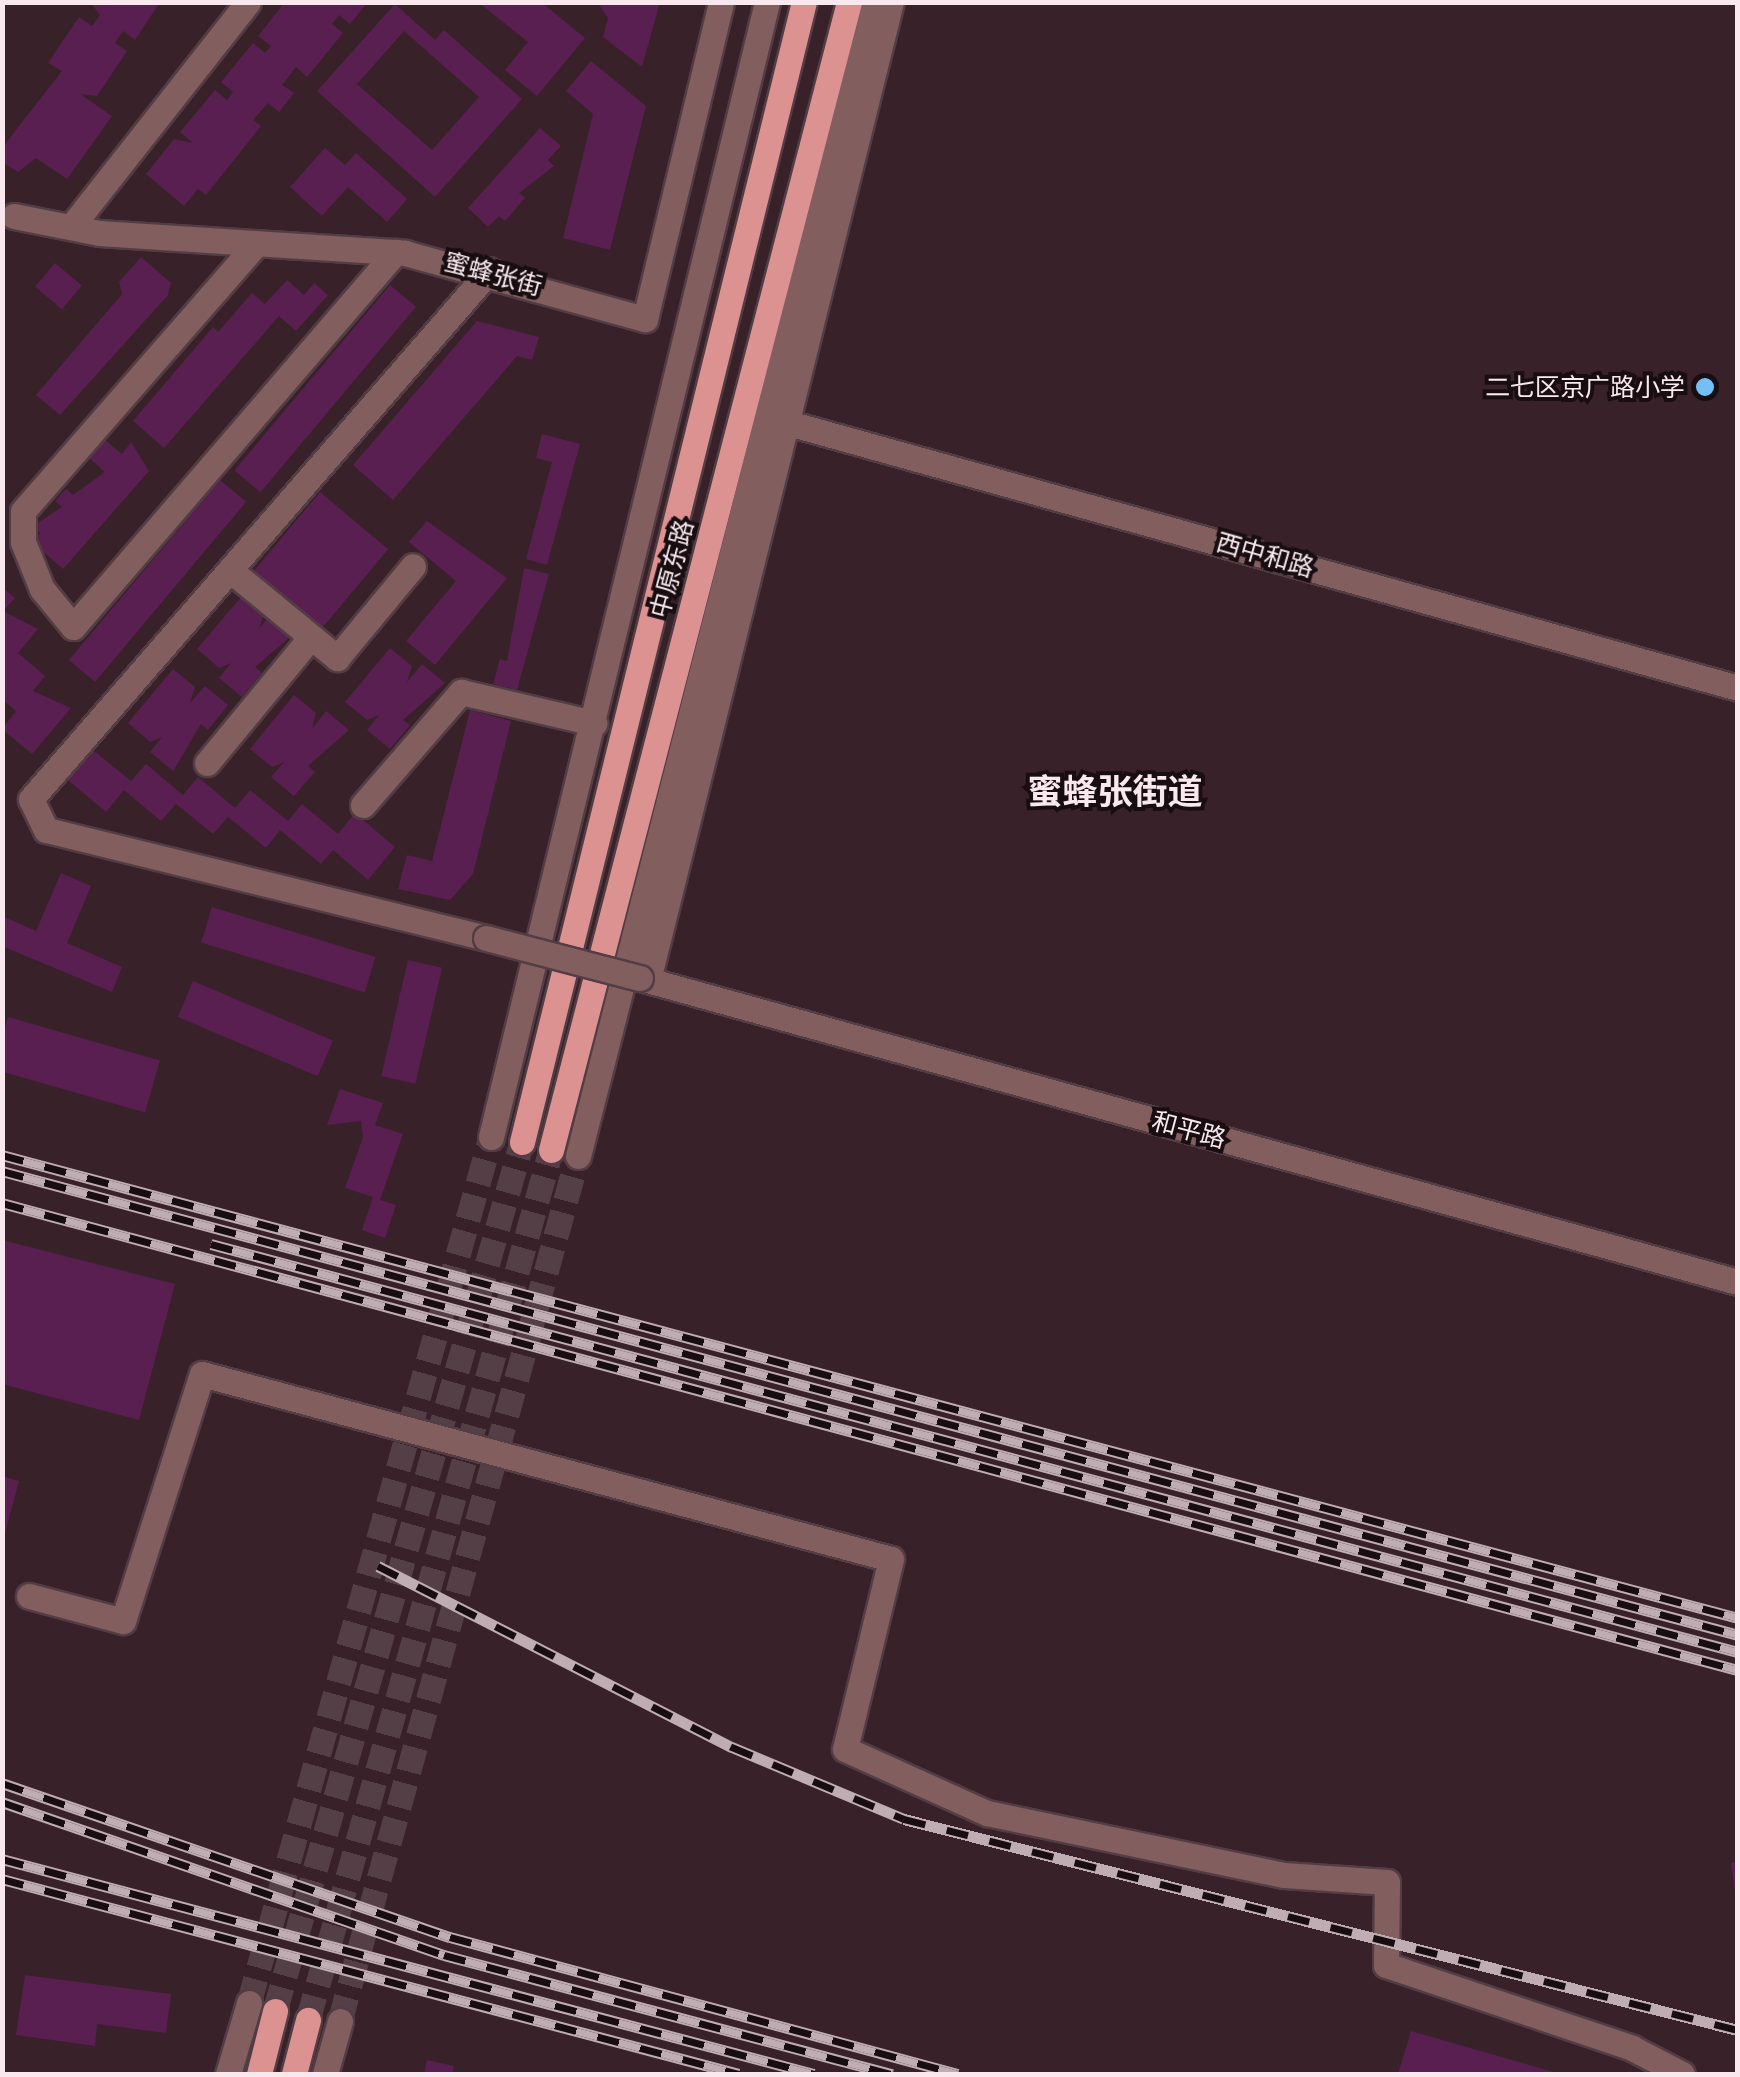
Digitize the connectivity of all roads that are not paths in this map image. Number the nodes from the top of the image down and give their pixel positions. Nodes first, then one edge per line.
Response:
1 (248, 2) edge
2 (721, 2) edge
3 (766, 2) edge
4 (804, 2) edge
5 (849, 2) edge
6 (872, 2) edge
7 (891, 2) edge
8 (14, 216) dead end
9 (71, 228) junction
10 (256, 244) junction
11 (396, 252) junction
12 (490, 270) junction
13 (792, 424) junction
14 (413, 566) dead end
15 (230, 570) junction
16 (311, 637) junction
17 (1738, 688) edge
18 (594, 723) junction
19 (207, 763) dead end
20 (363, 804) dead end
21 (644, 979) junction
22 (491, 1137) tunnel mouth
23 (522, 1142) tunnel mouth
24 (551, 1150) tunnel mouth
25 (578, 1156) tunnel mouth
26 (1738, 1282) edge
27 (29, 1596) dead end
28 (248, 2003) tunnel mouth
29 (275, 2011) tunnel mouth
30 (308, 2020) tunnel mouth
31 (340, 2020) tunnel mouth
32 (228, 2074) edge
33 (259, 2074) edge
34 (294, 2074) edge
35 (325, 2074) edge
36 (1682, 2074) edge

1 - 9 street
2 - 12 street, 蜜蜂张街
3 - 18 street
4 - 23 main road, 中原东路
5 - 24 main road, 中原东路
6 - 25 street
7 - 13 street
8 - 9 street, 蜜蜂张街
9 - 10 street, 蜜蜂张街
10 - 11 street, 蜜蜂张街
10 - 11 street
11 - 12 street, 蜜蜂张街
12 - 15 street
13 - 17 street, 西中和路
13 - 21 street
14 - 16 street
15 - 16 street
15 - 21 street, 和平路, bridge
16 - 19 street
18 - 20 street
18 - 22 street
21 - 26 street, 和平路
27 - 36 street
28 - 32 street
29 - 33 main road
30 - 34 main road
31 - 35 street

